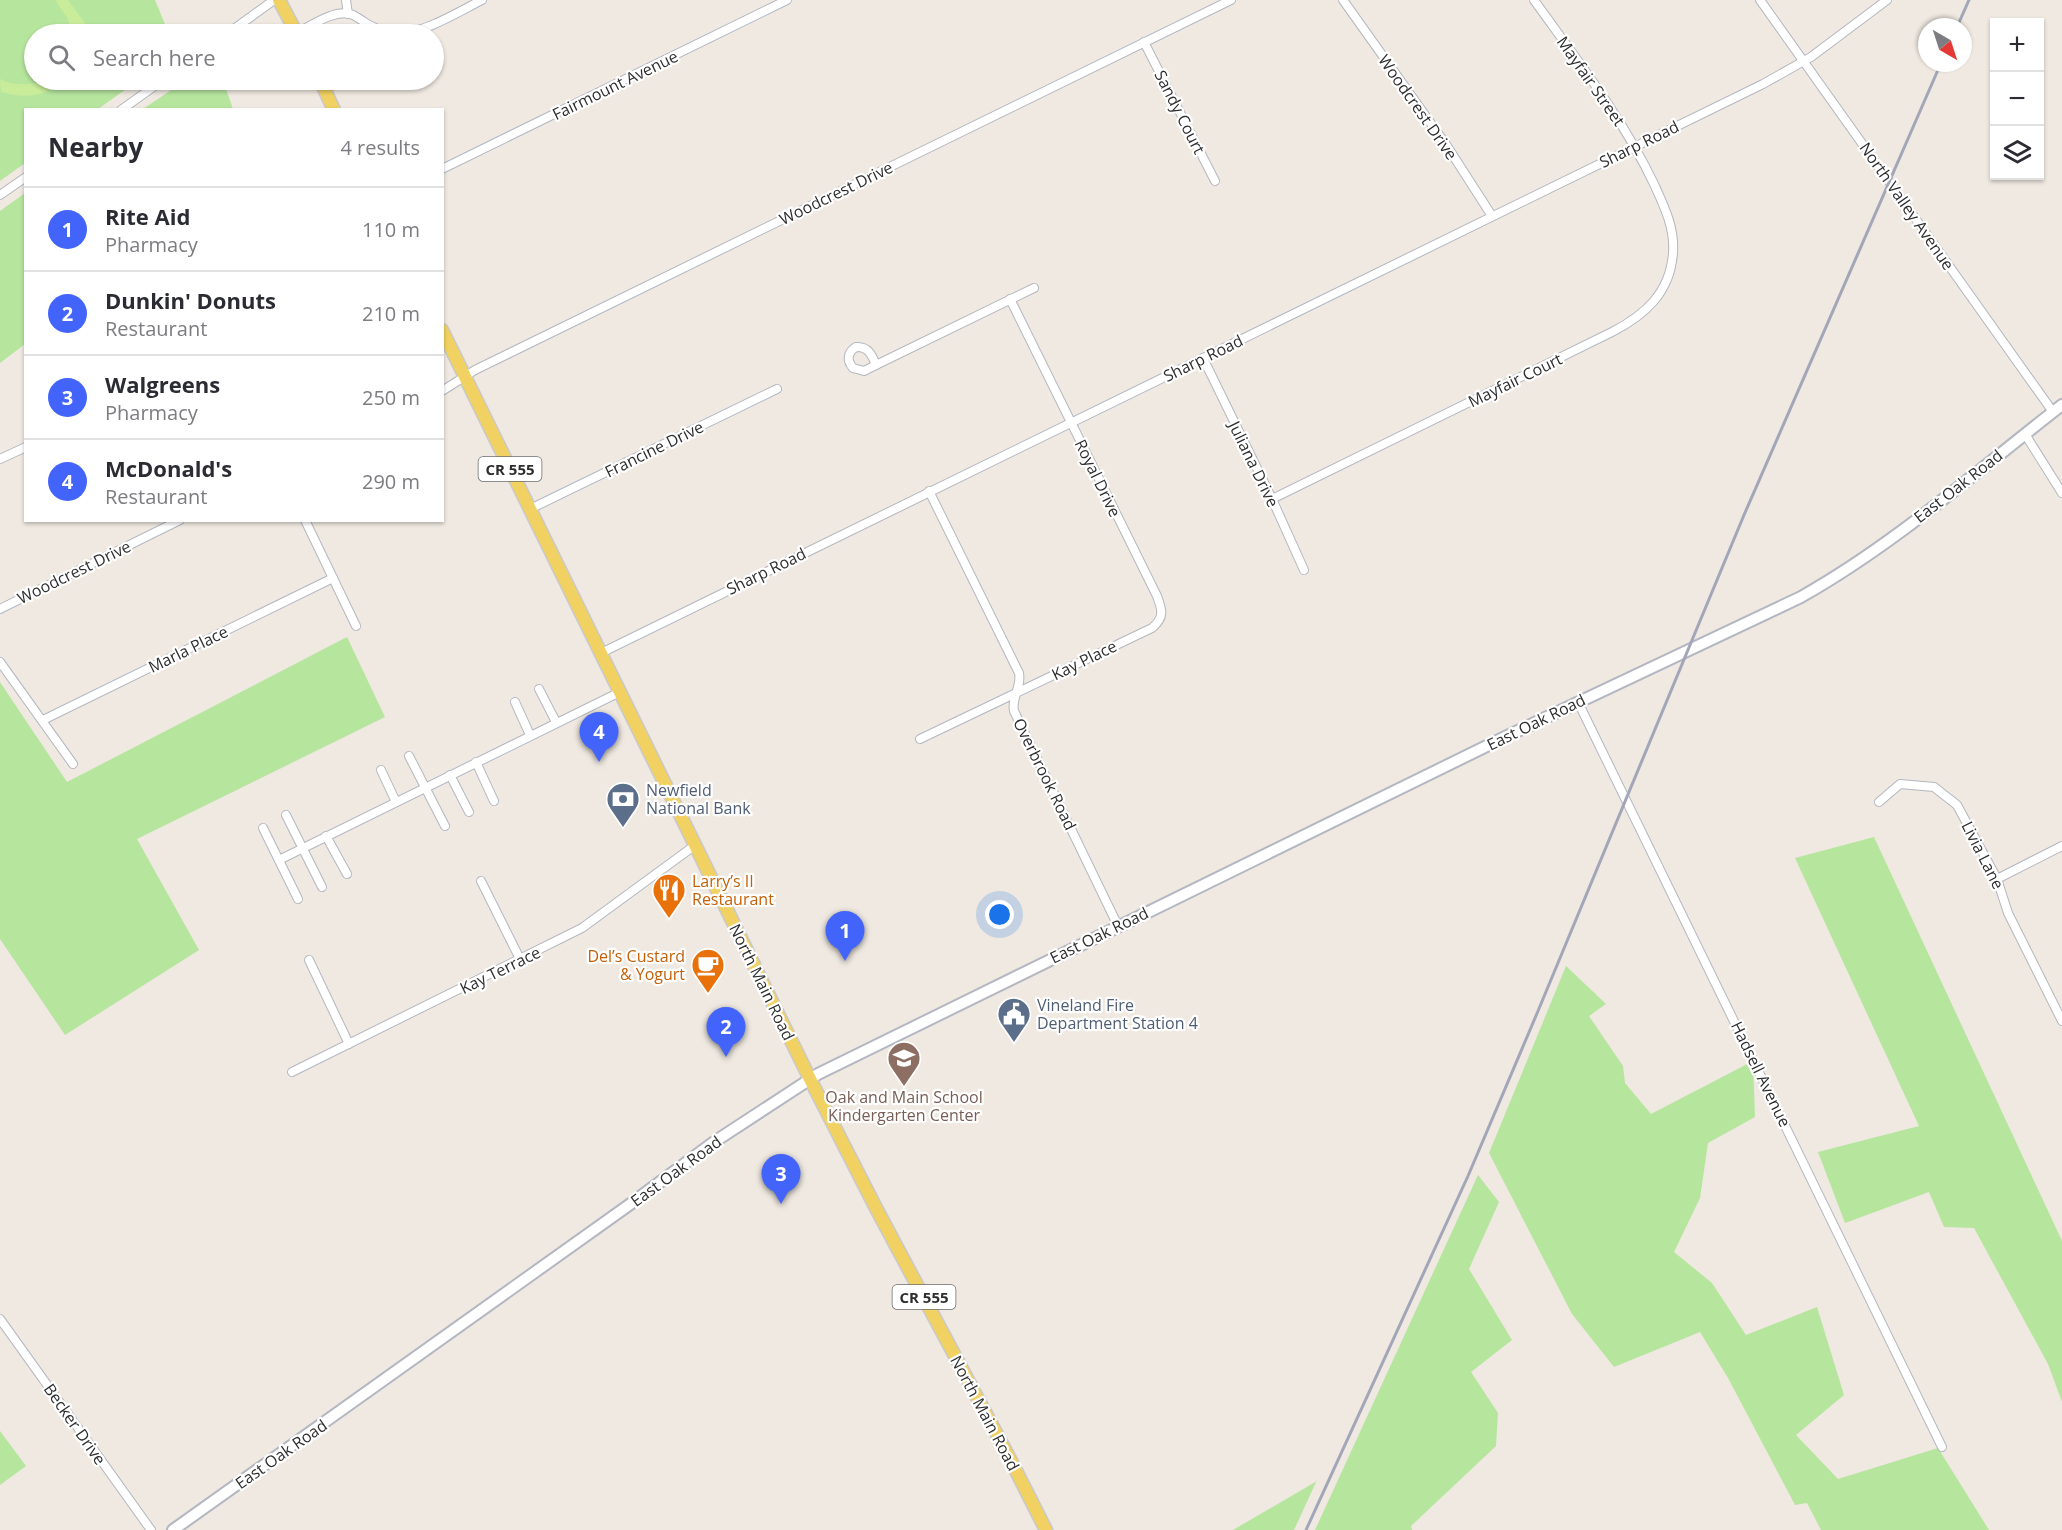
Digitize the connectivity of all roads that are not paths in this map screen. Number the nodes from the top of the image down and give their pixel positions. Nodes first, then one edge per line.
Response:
1 (274, 0) edge
2 (279, 0) edge
3 (346, 0) edge
4 (482, 0) edge
5 (787, 0) edge
6 (1232, 0) edge
7 (1342, 0) edge
8 (1534, 0) edge
9 (1760, 0) edge
10 (1887, 0) edge
11 (348, 14) junction
12 (241, 24) edge
13 (292, 24) edge
14 (316, 24) edge
15 (369, 24) edge
16 (432, 24) edge
17 (1144, 42) junction
18 (1804, 62) junction
19 (149, 90) edge
20 (325, 90) edge
21 (124, 108) edge
22 (333, 108) edge
23 (1635, 146) junction
24 (444, 168) edge
25 (24, 178) edge
26 (1215, 181) dead end
27 (0, 195) edge
28 (1660, 198) joint
29 (1492, 216) junction
30 (1034, 288) dead end
31 (1010, 299) junction
32 (444, 334) edge
33 (1203, 358) junction
34 (876, 365) dead end
35 (465, 376) junction
36 (777, 389) dead end
37 (444, 390) edge
38 (2058, 408) edge
39 (1071, 422) junction
40 (2025, 434) junction
41 (24, 448) edge
42 (0, 459) edge
43 (929, 491) junction
44 (2062, 493) edge
45 (1272, 499) junction
46 (530, 509) junction
47 (176, 522) edge
48 (306, 522) edge
49 (1126, 534) joint
50 (1304, 570) dead end
51 (333, 578) junction
52 (0, 609) edge
53 (356, 626) dead end
54 (601, 653) junction
55 (0, 662) edge
56 (539, 689) dead end
57 (620, 692) junction
58 (1017, 693) junction
59 (515, 702) dead end
60 (1578, 702) junction
61 (43, 720) junction
62 (556, 722) junction
63 (530, 735) junction
64 (920, 739) dead end
65 (409, 756) dead end
66 (476, 762) junction
67 (73, 764) dead end
68 (381, 770) dead end
69 (450, 775) junction
70 (424, 788) junction
71 (494, 801) dead end
72 (396, 802) junction
73 (1879, 802) dead end
74 (469, 812) dead end
75 (286, 815) dead end
76 (445, 826) dead end
77 (263, 828) dead end
78 (326, 836) junction
79 (694, 846) junction
80 (2062, 846) edge
81 (303, 848) junction
82 (279, 860) junction
83 (347, 874) dead end
84 (1997, 879) junction
85 (481, 881) dead end
86 (322, 887) dead end
87 (298, 899) dead end
88 (1118, 926) junction
89 (309, 960) dead end
90 (520, 960) junction
91 (2062, 1022) edge
92 (349, 1044) junction
93 (292, 1072) dead end
94 (810, 1078) junction
95 (0, 1319) edge
96 (1942, 1447) dead end
97 (151, 1530) edge
98 (173, 1530) edge
99 (1046, 1530) edge

1 - 12 street
2 - 13 main road
3 - 11 street
4 - 16 street
5 - 24 street, Fairmount Avenue
6 - 17 street, Woodcrest Drive
7 - 29 street, Woodcrest Drive
8 - 23 street, Mayfair Street
9 - 18 street, North Valley Avenue
10 - 18 street, Sharp Road
11 - 14 street
11 - 15 street
17 - 26 street, Sandy Court
17 - 35 street, Woodcrest Drive
18 - 23 street, Sharp Road
18 - 38 street, North Valley Avenue
19 - 21 street
20 - 22 main road
23 - 28 street, Mayfair Street
23 - 29 street, Sharp Road
25 - 27 street
28 - 45 street, Mayfair Court
29 - 33 street, Sharp Road
30 - 31 street
31 - 34 street
31 - 39 street, Royal Drive
32 - 35 main road, North Main Road / CR 555
33 - 39 street, Sharp Road
33 - 45 street, Juliana Drive
35 - 37 street, Woodcrest Drive
35 - 46 main road, North Main Road / CR 555
36 - 46 street, Francine Drive
38 - 40 street, East Oak Road
39 - 43 street, Sharp Road
39 - 49 street, Royal Drive
40 - 44 street
40 - 60 street, East Oak Road
41 - 42 street
43 - 54 street, Sharp Road
43 - 58 street, Overbrook Road
45 - 50 street, Juliana Drive
46 - 54 main road, North Main Road / CR 555
47 - 52 street, Woodcrest Drive
48 - 51 street
49 - 58 street, Kay Place
51 - 53 street
51 - 61 street, Marla Place
54 - 57 main road, North Main Road / CR 555
55 - 61 street
56 - 62 street
57 - 62 street
57 - 79 main road, North Main Road / CR 555
58 - 64 street, Kay Place
58 - 88 street, Overbrook Road
59 - 63 street
60 - 88 street, East Oak Road
60 - 96 street, Hadsell Avenue
61 - 67 street
62 - 63 street
63 - 66 street
65 - 70 street
66 - 69 street
66 - 71 street
68 - 72 street
69 - 70 street
69 - 74 street
70 - 72 street
70 - 76 street
72 - 78 street
73 - 84 street, Livia Lane
75 - 81 street
77 - 82 street
78 - 81 street
78 - 83 street
79 - 90 street, Kay Terrace
79 - 94 main road, North Main Road / CR 555
80 - 84 street
81 - 82 street
81 - 86 street
82 - 87 street
84 - 91 street, Livia Lane
85 - 90 street
88 - 94 street, East Oak Road
89 - 92 street
90 - 92 street, Kay Terrace
92 - 93 street, Kay Terrace
94 - 98 street, East Oak Road
94 - 99 main road, North Main Road / CR 555
95 - 97 street, Becker Drive

